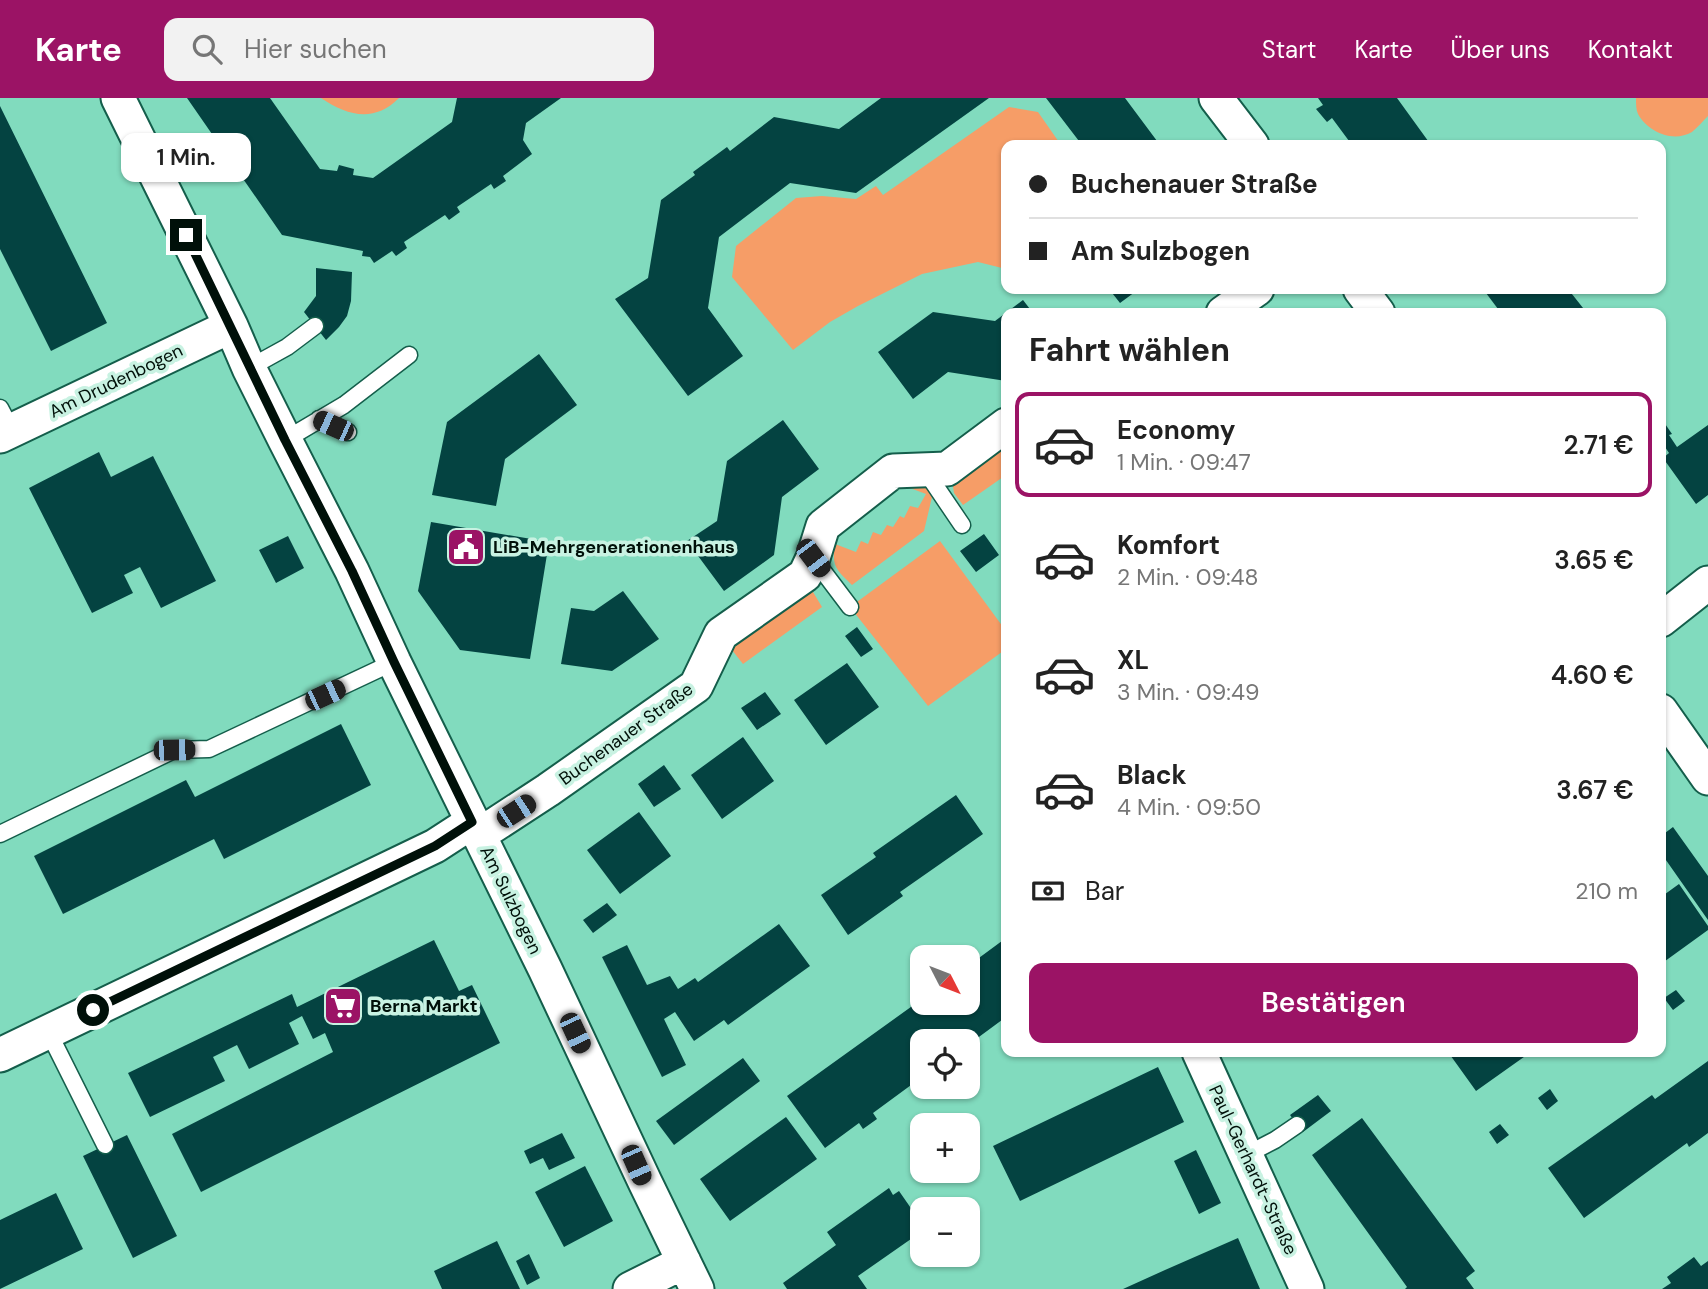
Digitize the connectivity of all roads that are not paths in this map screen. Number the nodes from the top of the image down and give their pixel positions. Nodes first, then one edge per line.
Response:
1 (118, 98) edge
2 (1216, 98) edge
3 (1248, 140) edge
4 (1250, 294) edge
5 (1230, 308) edge
6 (231, 326) junction
7 (315, 326) dead end
8 (409, 355) dead end
9 (249, 368) junction
10 (318, 419) junction
11 (4, 425) edge
12 (1001, 429) edge
13 (348, 432) dead end
14 (285, 440) junction
15 (924, 469) junction
16 (962, 525) dead end
17 (813, 558) junction
18 (1708, 583) edge
19 (850, 607) dead end
20 (1666, 616) edge
21 (394, 662) junction
22 (1666, 718) edge
23 (1708, 778) edge
24 (476, 829) junction
25 (0, 834) edge
26 (48, 1031) junction
27 (0, 1055) edge
28 (1201, 1057) edge
29 (1297, 1125) dead end
30 (105, 1146) dead end
31 (1246, 1155) junction
32 (690, 1276) edge
33 (630, 1289) edge
34 (1307, 1289) edge

1 - 6 street, Am Sulzbogen
2 - 3 street
4 - 5 street
6 - 9 street, Am Sulzbogen
6 - 11 street, Am Drudenbogen
7 - 9 lane
8 - 10 lane
9 - 14 street, Am Sulzbogen
10 - 13 lane
10 - 14 lane
12 - 15 street, Buchenauer Straße
14 - 21 street, Am Sulzbogen
15 - 16 lane
15 - 17 street, Buchenauer Straße
17 - 19 lane
17 - 24 street, Buchenauer Straße
18 - 20 street
21 - 24 street, Am Sulzbogen
21 - 25 lane
22 - 23 street
24 - 26 street, Buchenauer Straße
24 - 32 street, Am Sulzbogen
26 - 27 street, Buchenauer Straße
26 - 30 lane
28 - 31 street, Paul-Gerhardt-Straße
29 - 31 lane
31 - 34 street, Paul-Gerhardt-Straße
32 - 33 street

